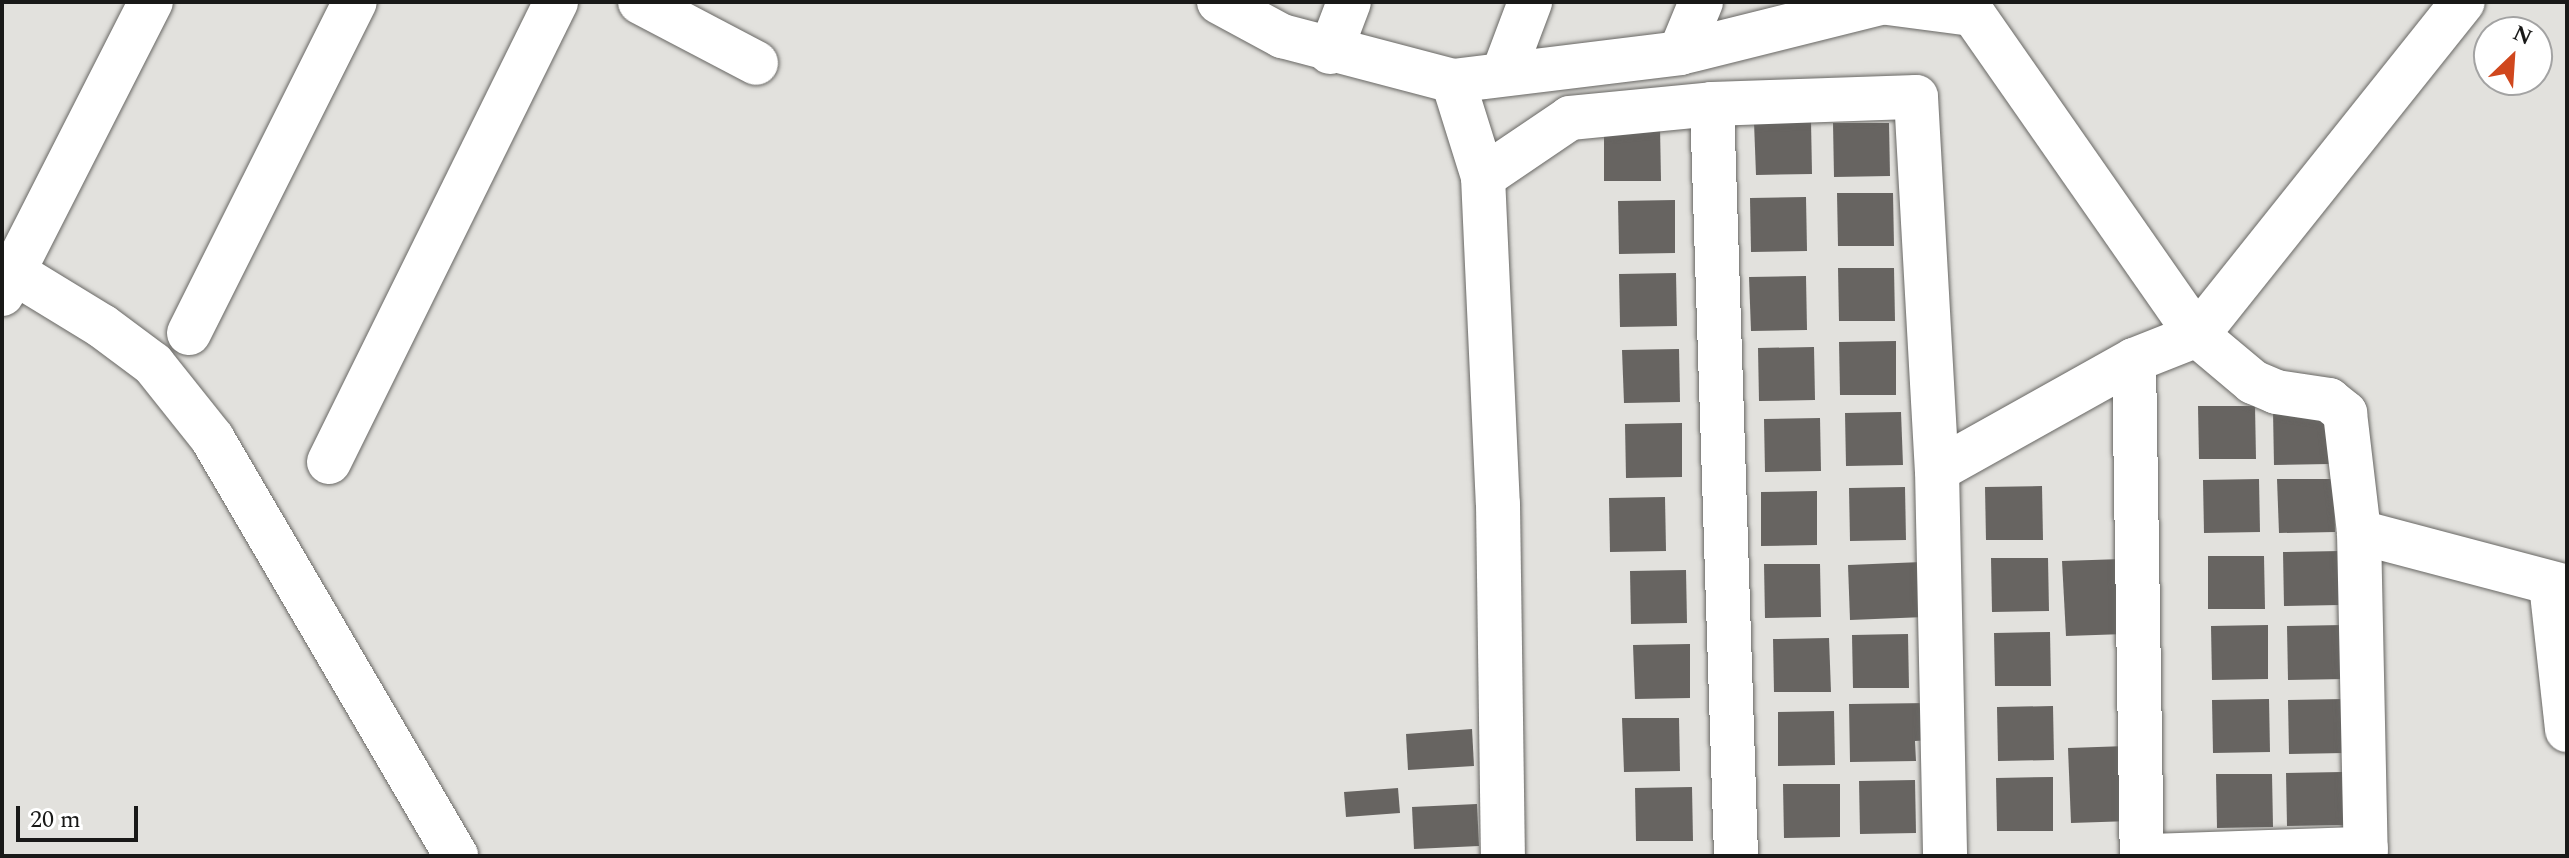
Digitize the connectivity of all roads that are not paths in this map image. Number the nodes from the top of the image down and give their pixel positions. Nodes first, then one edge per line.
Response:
1 (151, 2) edge
2 (355, 2) edge
3 (556, 2) edge
4 (640, 2) edge
5 (1219, 2) edge
6 (1349, 2) edge
7 (1530, 2) edge
8 (1701, 2) edge
9 (2463, 2) edge
10 (1881, 3) edge
11 (1330, 52) junction
12 (1680, 53) junction
13 (756, 63) dead end
14 (1503, 74) junction
15 (1453, 81) junction
16 (1712, 104) junction
17 (1483, 177) junction
18 (6, 278) edge
19 (189, 333) dead end
20 (2197, 335) junction
21 (2134, 360) junction
22 (329, 462) dead end
23 (1937, 470) junction
24 (2359, 532) junction
25 (2559, 585) edge
26 (2567, 730) edge
27 (2366, 852) edge
28 (456, 856) edge
29 (1503, 856) edge
30 (1736, 856) edge
31 (1945, 856) edge
32 (2142, 856) edge
33 (2150, 856) edge

1 - 18 street
2 - 19 street
3 - 22 street
4 - 13 street
5 - 11 street
6 - 11 street
7 - 14 street
8 - 12 street
9 - 20 street
10 - 12 street
10 - 20 street
11 - 15 street
12 - 14 street
14 - 15 street
15 - 17 street
16 - 17 street
16 - 23 street
16 - 30 street
17 - 29 street
18 - 28 street
20 - 21 street
20 - 24 street
21 - 23 street
21 - 32 street
23 - 31 street
24 - 25 street
24 - 27 street
25 - 26 street
27 - 33 street

